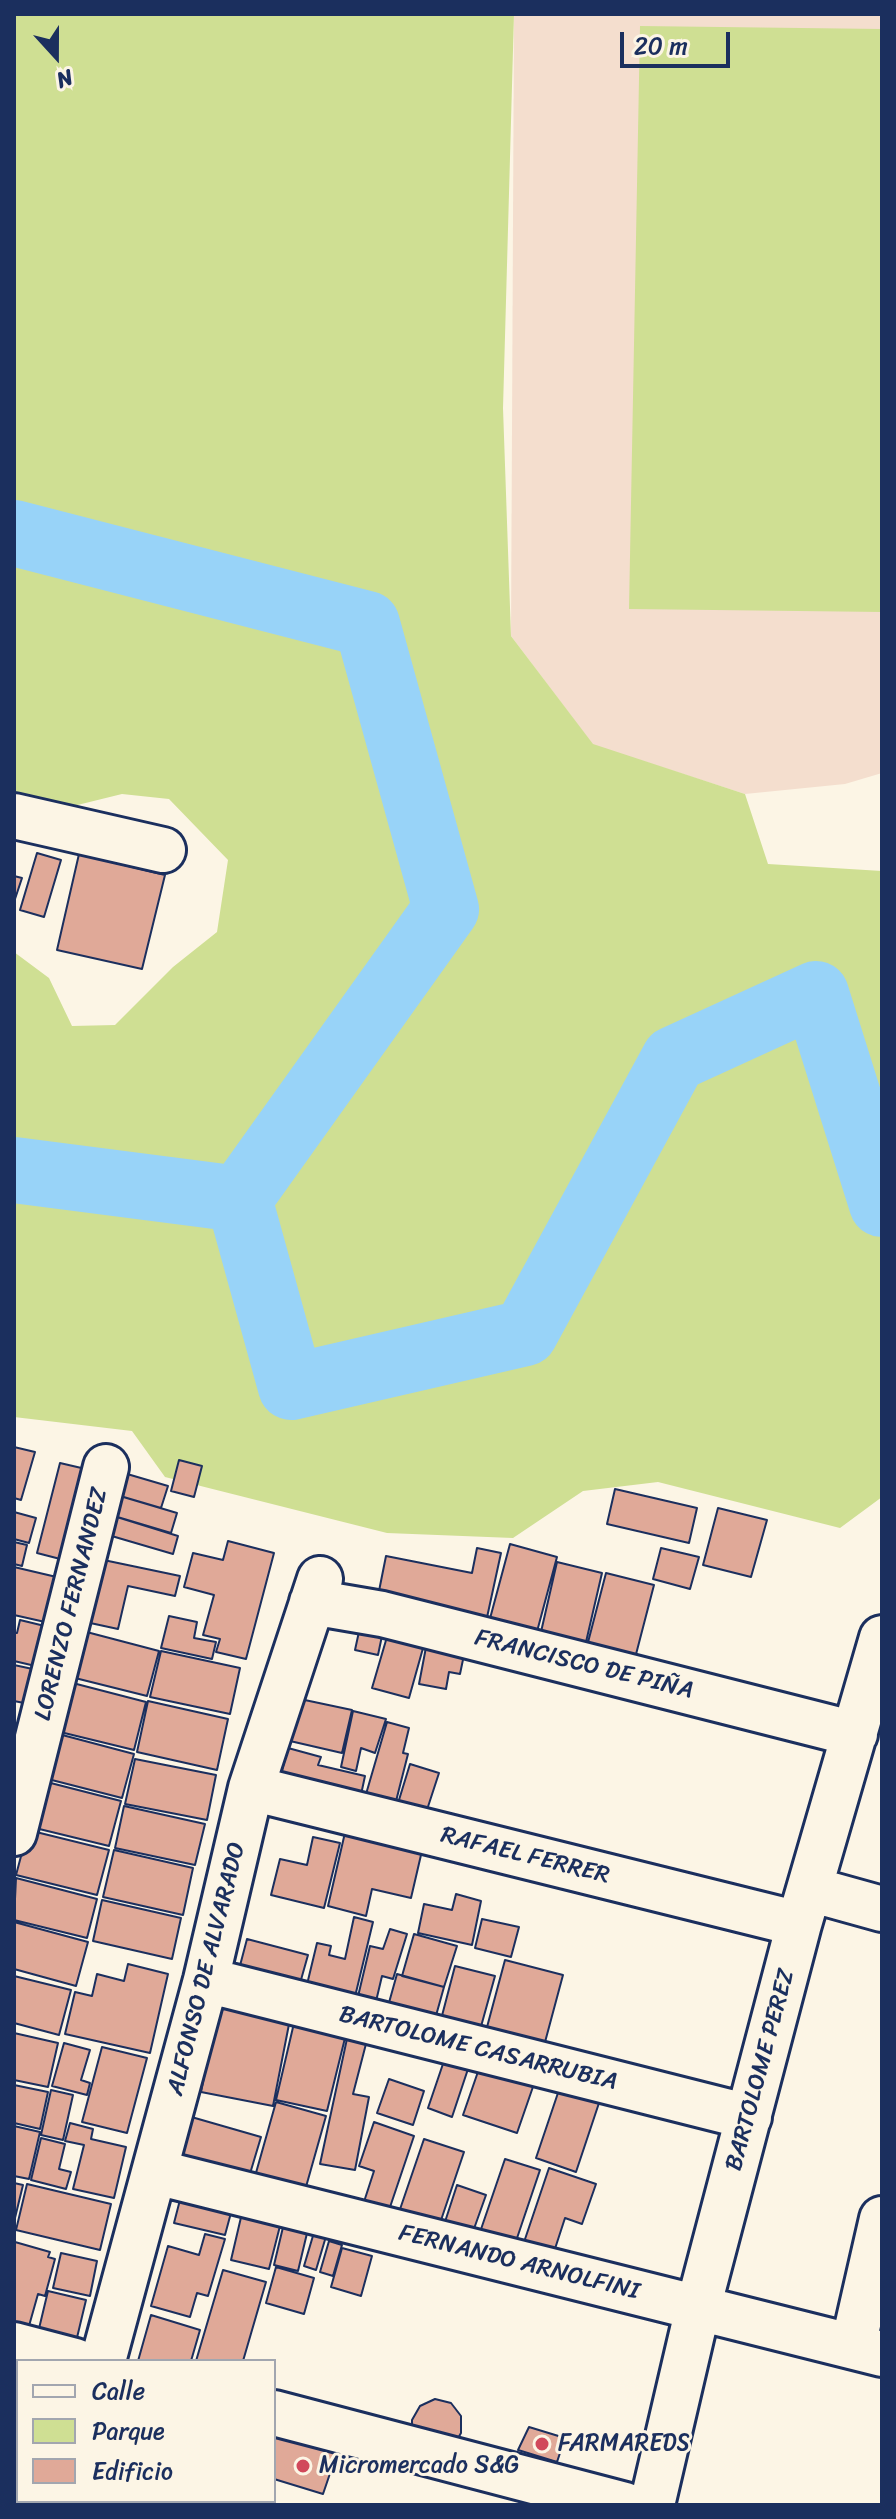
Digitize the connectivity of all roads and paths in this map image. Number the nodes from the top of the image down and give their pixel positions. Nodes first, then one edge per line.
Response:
1 (14, 816) edge
2 (163, 850) dead end
3 (106, 1467) dead end
4 (316, 1591) joint
5 (882, 1638) edge
6 (867, 1716) edge
7 (251, 1788) junction
8 (14, 1833) edge
9 (804, 1906) junction
10 (882, 1909) edge
11 (206, 1980) junction
12 (749, 2117) junction
13 (156, 2172) junction
14 (882, 2219) edge
15 (698, 2308) junction
16 (14, 2345) edge
17 (868, 2350) edge
18 (67, 2359) edge
19 (104, 2359) edge
20 (276, 2414) edge
21 (625, 2505) edge
22 (652, 2505) edge

1 - 2 street
3 - 8 street, LORENZO FERNANDEZ
4 - 6 street, FRANCISCO DE PIÑA
4 - 7 street, ALFONSO DE ALVARADO
5 - 6 street, BARTOLOME PEREZ
6 - 9 street, BARTOLOME PEREZ
7 - 9 street, RAFAEL FERRER
7 - 11 street, ALFONSO DE ALVARADO
9 - 10 street, RAFAEL FERRER
9 - 12 street, BARTOLOME PEREZ
11 - 12 street, BARTOLOME CASARRUBIA
11 - 13 street, ALFONSO DE ALVARADO
12 - 15 street, BARTOLOME PEREZ
13 - 15 street, FERNANDO ARNOLFINI
13 - 19 street, ALFONSO DE ALVARADO
14 - 17 street
15 - 17 street, FERNANDO ARNOLFINI
15 - 22 street, BARTOLOME PEREZ
16 - 18 street
20 - 21 street

